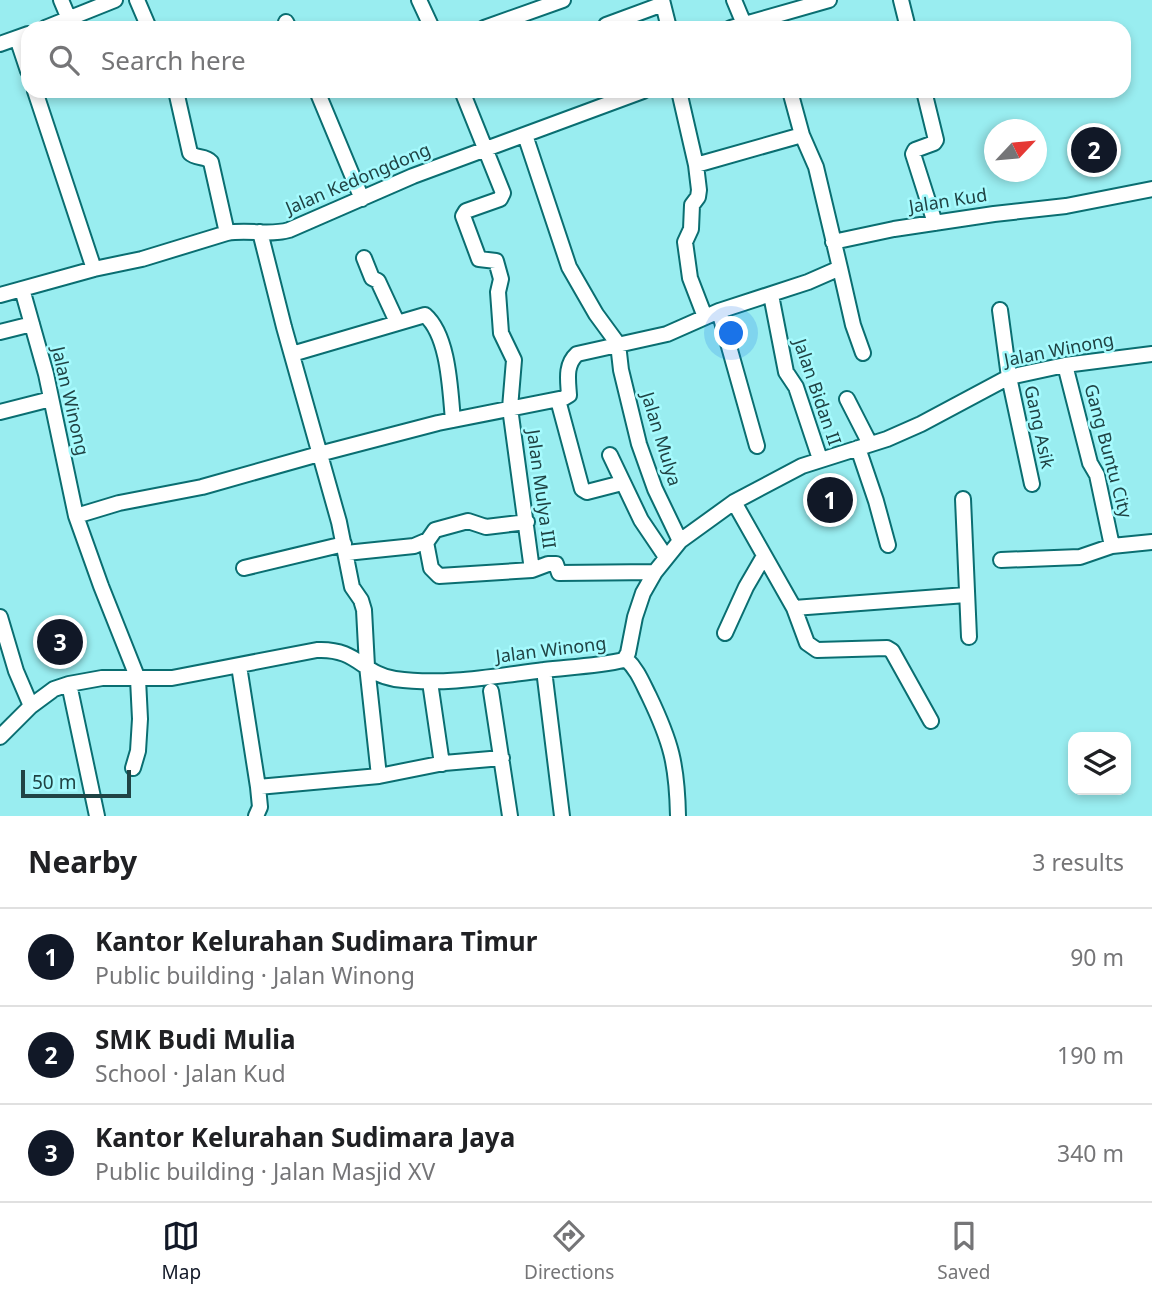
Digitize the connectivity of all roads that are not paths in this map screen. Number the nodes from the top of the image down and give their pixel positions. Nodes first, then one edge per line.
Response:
1 (61, 0) edge
2 (115, 0) edge
3 (137, 0) edge
4 (419, 0) edge
5 (563, 0) edge
6 (734, 0) edge
7 (830, 0) edge
8 (901, 0) edge
9 (662, 2) edge
10 (69, 19) junction
11 (64, 21) edge
12 (146, 21) edge
13 (429, 21) edge
14 (504, 21) edge
15 (616, 21) edge
16 (667, 21) edge
17 (737, 21) edge
18 (756, 21) edge
19 (906, 21) edge
20 (21, 36) edge
21 (0, 44) edge
22 (37, 98) edge
23 (178, 98) edge
24 (320, 98) edge
25 (465, 98) edge
26 (624, 98) edge
27 (681, 98) edge
28 (792, 98) edge
29 (926, 98) edge
30 (526, 135) junction
31 (802, 135) junction
32 (486, 147) junction
33 (696, 165) junction
34 (1152, 189) edge
35 (362, 199) junction
36 (934, 223) junction
37 (260, 232) junction
38 (227, 233) junction
39 (833, 242) junction
40 (364, 258) dead end
41 (840, 268) junction
42 (94, 269) junction
43 (22, 289) junction
44 (0, 295) edge
45 (771, 295) junction
46 (1000, 310) dead end
47 (719, 311) junction
48 (705, 317) junction
49 (397, 322) junction
50 (32, 324) junction
51 (0, 332) edge
52 (618, 344) junction
53 (863, 353) dead end
54 (292, 354) junction
55 (1152, 354) edge
56 (1065, 365) junction
57 (1009, 377) junction
58 (51, 399) junction
59 (847, 399) dead end
60 (558, 400) junction
61 (510, 408) junction
62 (0, 412) edge
63 (453, 420) junction
64 (757, 446) dead end
65 (864, 446) junction
66 (319, 454) junction
67 (610, 455) dead end
68 (820, 459) junction
69 (622, 483) junction
70 (1032, 484) dead end
71 (963, 499) dead end
72 (734, 502) junction
73 (76, 516) junction
74 (527, 522) junction
75 (680, 541) junction
76 (426, 542) junction
77 (1152, 542) edge
78 (888, 545) dead end
79 (1112, 546) junction
80 (345, 549) junction
81 (764, 556) junction
82 (666, 557) junction
83 (1001, 560) dead end
84 (244, 568) dead end
85 (532, 570) junction
86 (655, 572) junction
87 (966, 595) junction
88 (794, 608) junction
89 (0, 617) edge
90 (725, 633) dead end
91 (969, 637) dead end
92 (626, 659) junction
93 (239, 666) junction
94 (367, 666) junction
95 (544, 670) junction
96 (138, 679) junction
97 (430, 682) junction
98 (71, 691) junction
99 (491, 691) dead end
100 (31, 706) junction
101 (931, 721) dead end
102 (0, 737) edge
103 (502, 758) junction
104 (442, 764) junction
105 (133, 768) dead end
106 (379, 776) junction
107 (258, 787) junction
108 (97, 816) edge
109 (256, 816) edge
110 (510, 816) edge
111 (562, 816) edge
112 (678, 816) edge

1 - 10 street
2 - 10 street
3 - 12 street
4 - 13 street
5 - 14 street
6 - 17 street
7 - 18 street
8 - 19 street
9 - 15 street
9 - 16 street
10 - 11 street
20 - 21 street
22 - 42 street
23 - 38 street
24 - 35 street
25 - 32 street
26 - 30 street, Jalan Kedongdong
27 - 33 street
28 - 31 street
29 - 36 street
30 - 32 street, Jalan Kedongdong
30 - 52 street
31 - 33 street
31 - 39 street
32 - 35 street, Jalan Kedongdong
32 - 61 street, Jalan Mulya III
33 - 48 street
34 - 36 street, Jalan Kud
35 - 37 street, Jalan Kedongdong
36 - 39 street, Jalan Kud
37 - 38 street, Jalan Kedongdong
37 - 54 street
38 - 42 street, Jalan Kedongdong
39 - 41 street
40 - 49 street
41 - 45 street
41 - 53 street
42 - 43 street, Jalan Kedongdong
43 - 44 street, Jalan Kedongdong
43 - 50 street, Jalan Winong
45 - 47 street
45 - 68 street, Jalan Bidan II
46 - 57 street, Gang Asik
47 - 48 street
47 - 64 street
48 - 52 street
49 - 54 street
49 - 63 street
50 - 51 street
50 - 58 street, Jalan Winong
52 - 60 street
52 - 75 street, Jalan Mulya
54 - 66 street
55 - 56 street, Jalan Winong
56 - 57 street, Jalan Winong
56 - 79 street, Gang Buntu City
57 - 65 street, Jalan Winong
57 - 70 street, Gang Asik
58 - 62 street
58 - 73 street, Jalan Winong
59 - 65 street
60 - 61 street
60 - 69 street
61 - 63 street
61 - 74 street, Jalan Mulya III
63 - 66 street
65 - 68 street, Jalan Winong
65 - 78 street
66 - 73 street
66 - 80 street
67 - 69 street
68 - 72 street, Jalan Winong
69 - 82 street
71 - 87 street
72 - 75 street, Jalan Winong
72 - 81 street
73 - 96 street, Jalan Winong
74 - 76 street
74 - 85 street, Jalan Mulya III
75 - 82 street, Jalan Winong
76 - 80 street
76 - 85 street
77 - 79 street
79 - 83 street
80 - 84 street
80 - 94 street
81 - 88 street
81 - 90 street
82 - 86 street, Jalan Winong
85 - 86 street, Jalan Mulya III
86 - 92 street, Jalan Winong
87 - 88 street
87 - 91 street
88 - 101 street
89 - 100 street
92 - 95 street, Jalan Winong
92 - 112 street
93 - 94 street, Jalan Winong
93 - 96 street, Jalan Winong
93 - 107 street
94 - 97 street, Jalan Winong
94 - 106 street
95 - 97 street, Jalan Winong
95 - 111 street
96 - 98 street
96 - 105 street, Jalan Winong
97 - 104 street
98 - 100 street
98 - 108 street
99 - 103 street
100 - 102 street
103 - 104 street
103 - 110 street
104 - 106 street
106 - 107 street
107 - 109 street

